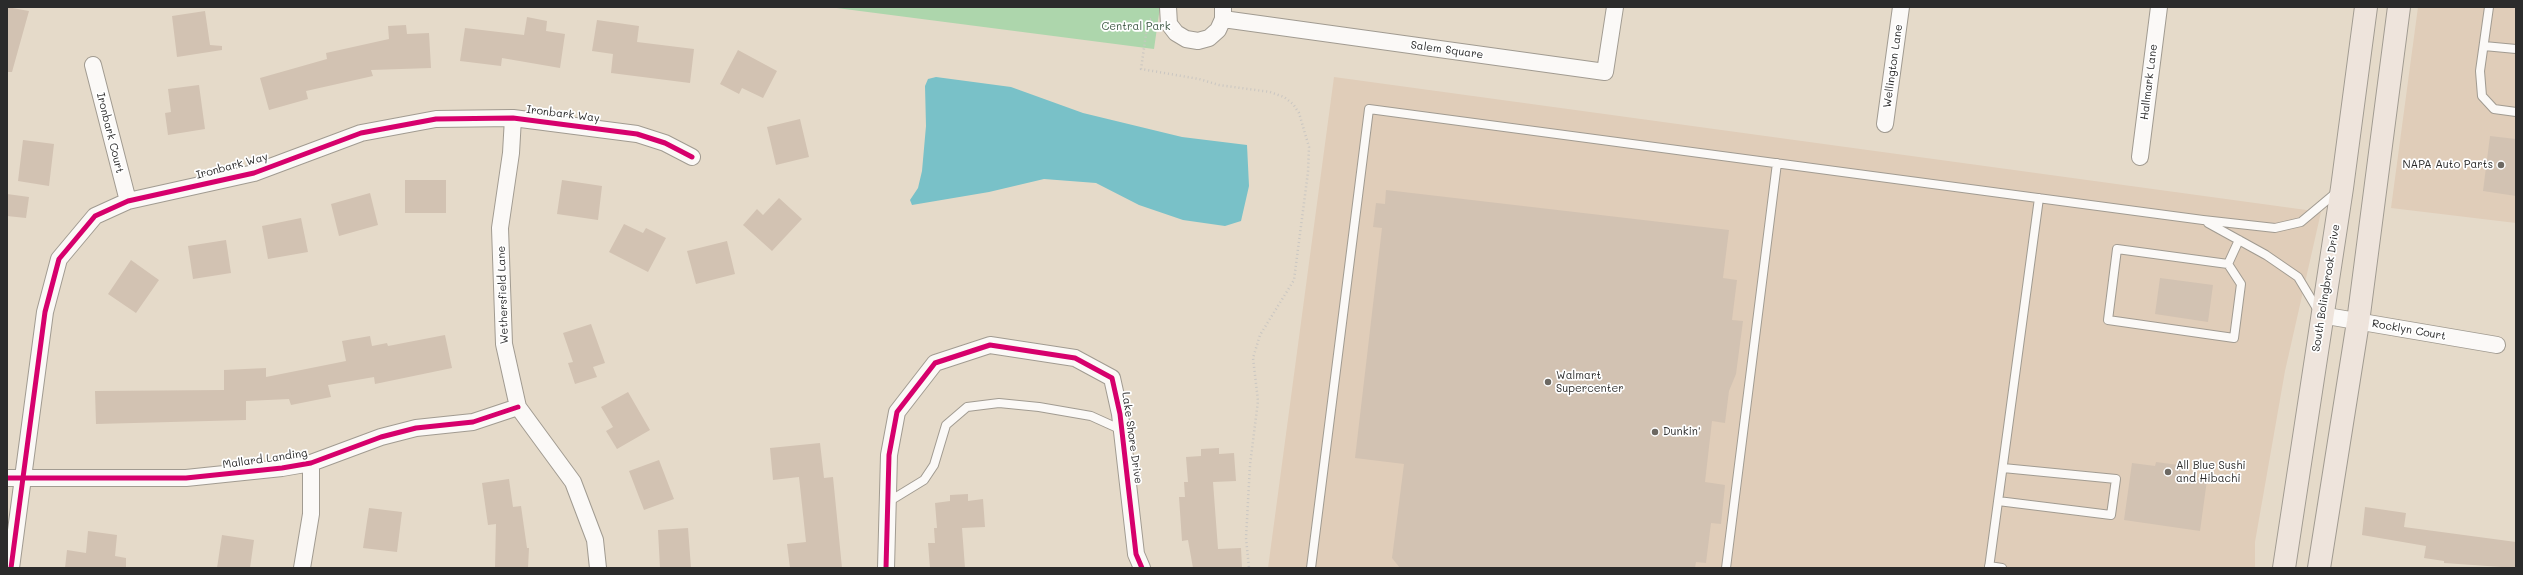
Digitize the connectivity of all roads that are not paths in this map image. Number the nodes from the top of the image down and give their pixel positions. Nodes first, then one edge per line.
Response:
1 (1615, 7) edge
2 (1901, 7) edge
3 (2159, 7) edge
4 (2366, 7) edge
5 (2399, 7) edge
6 (2489, 7) edge
7 (1168, 10) edge
8 (1223, 13) edge
9 (2484, 46) junction
10 (2516, 50) edge
11 (93, 65) dead end
12 (2516, 112) edge
13 (513, 118) junction
14 (1885, 124) dead end
15 (2140, 157) dead end
16 (692, 158) dead end
17 (1777, 163) junction
18 (2342, 188) junction
19 (2039, 198) junction
20 (128, 201) junction
21 (2204, 220) junction
22 (2239, 240) junction
23 (2228, 264) junction
24 (2321, 315) junction
25 (2358, 322) junction
26 (2497, 345) dead end
27 (518, 407) junction
28 (1122, 430) junction
29 (311, 463) junction
30 (2002, 468) junction
31 (14, 478) edge
32 (1998, 501) junction
33 (888, 502) junction
34 (1989, 567) edge
35 (11, 568) edge
36 (302, 568) edge
37 (598, 568) edge
38 (886, 568) edge
39 (1142, 568) edge
40 (1311, 568) edge
41 (1726, 568) edge
42 (2002, 568) edge
43 (2284, 568) edge
44 (2319, 568) edge

1 - 8 street, Salem Square
2 - 14 street, Wellington Lane
3 - 15 street, Hallmark Lane
4 - 18 main road, South Bolingbrook Drive
5 - 25 main road
6 - 9 lane
7 - 8 street, Salem Square
9 - 10 lane
9 - 12 lane
11 - 20 street, Ironbark Court
13 - 16 street, Ironbark Way
13 - 20 street, Ironbark Way
13 - 27 street, Wethersfield Lane
17 - 19 lane
17 - 40 lane
17 - 41 lane
18 - 21 lane
18 - 24 main road, South Bolingbrook Drive
19 - 21 lane
19 - 30 lane
20 - 31 street, Ironbark Way
21 - 22 lane
22 - 23 lane
22 - 24 lane
23 - 23 lane
24 - 25 street, Rocklyn Court
24 - 43 main road, South Bolingbrook Drive
25 - 26 street, Rocklyn Court
25 - 44 main road
27 - 29 street, Mallard Landing
27 - 37 street, Wethersfield Lane
28 - 33 lane
28 - 33 street, Lake Shore Drive
28 - 39 street, Lake Shore Drive
29 - 31 street, Mallard Landing
29 - 36 street
30 - 32 lane
30 - 32 lane
31 - 35 street, Ironbark Way
32 - 34 lane
33 - 38 street, Lake Shore Drive
34 - 42 lane

